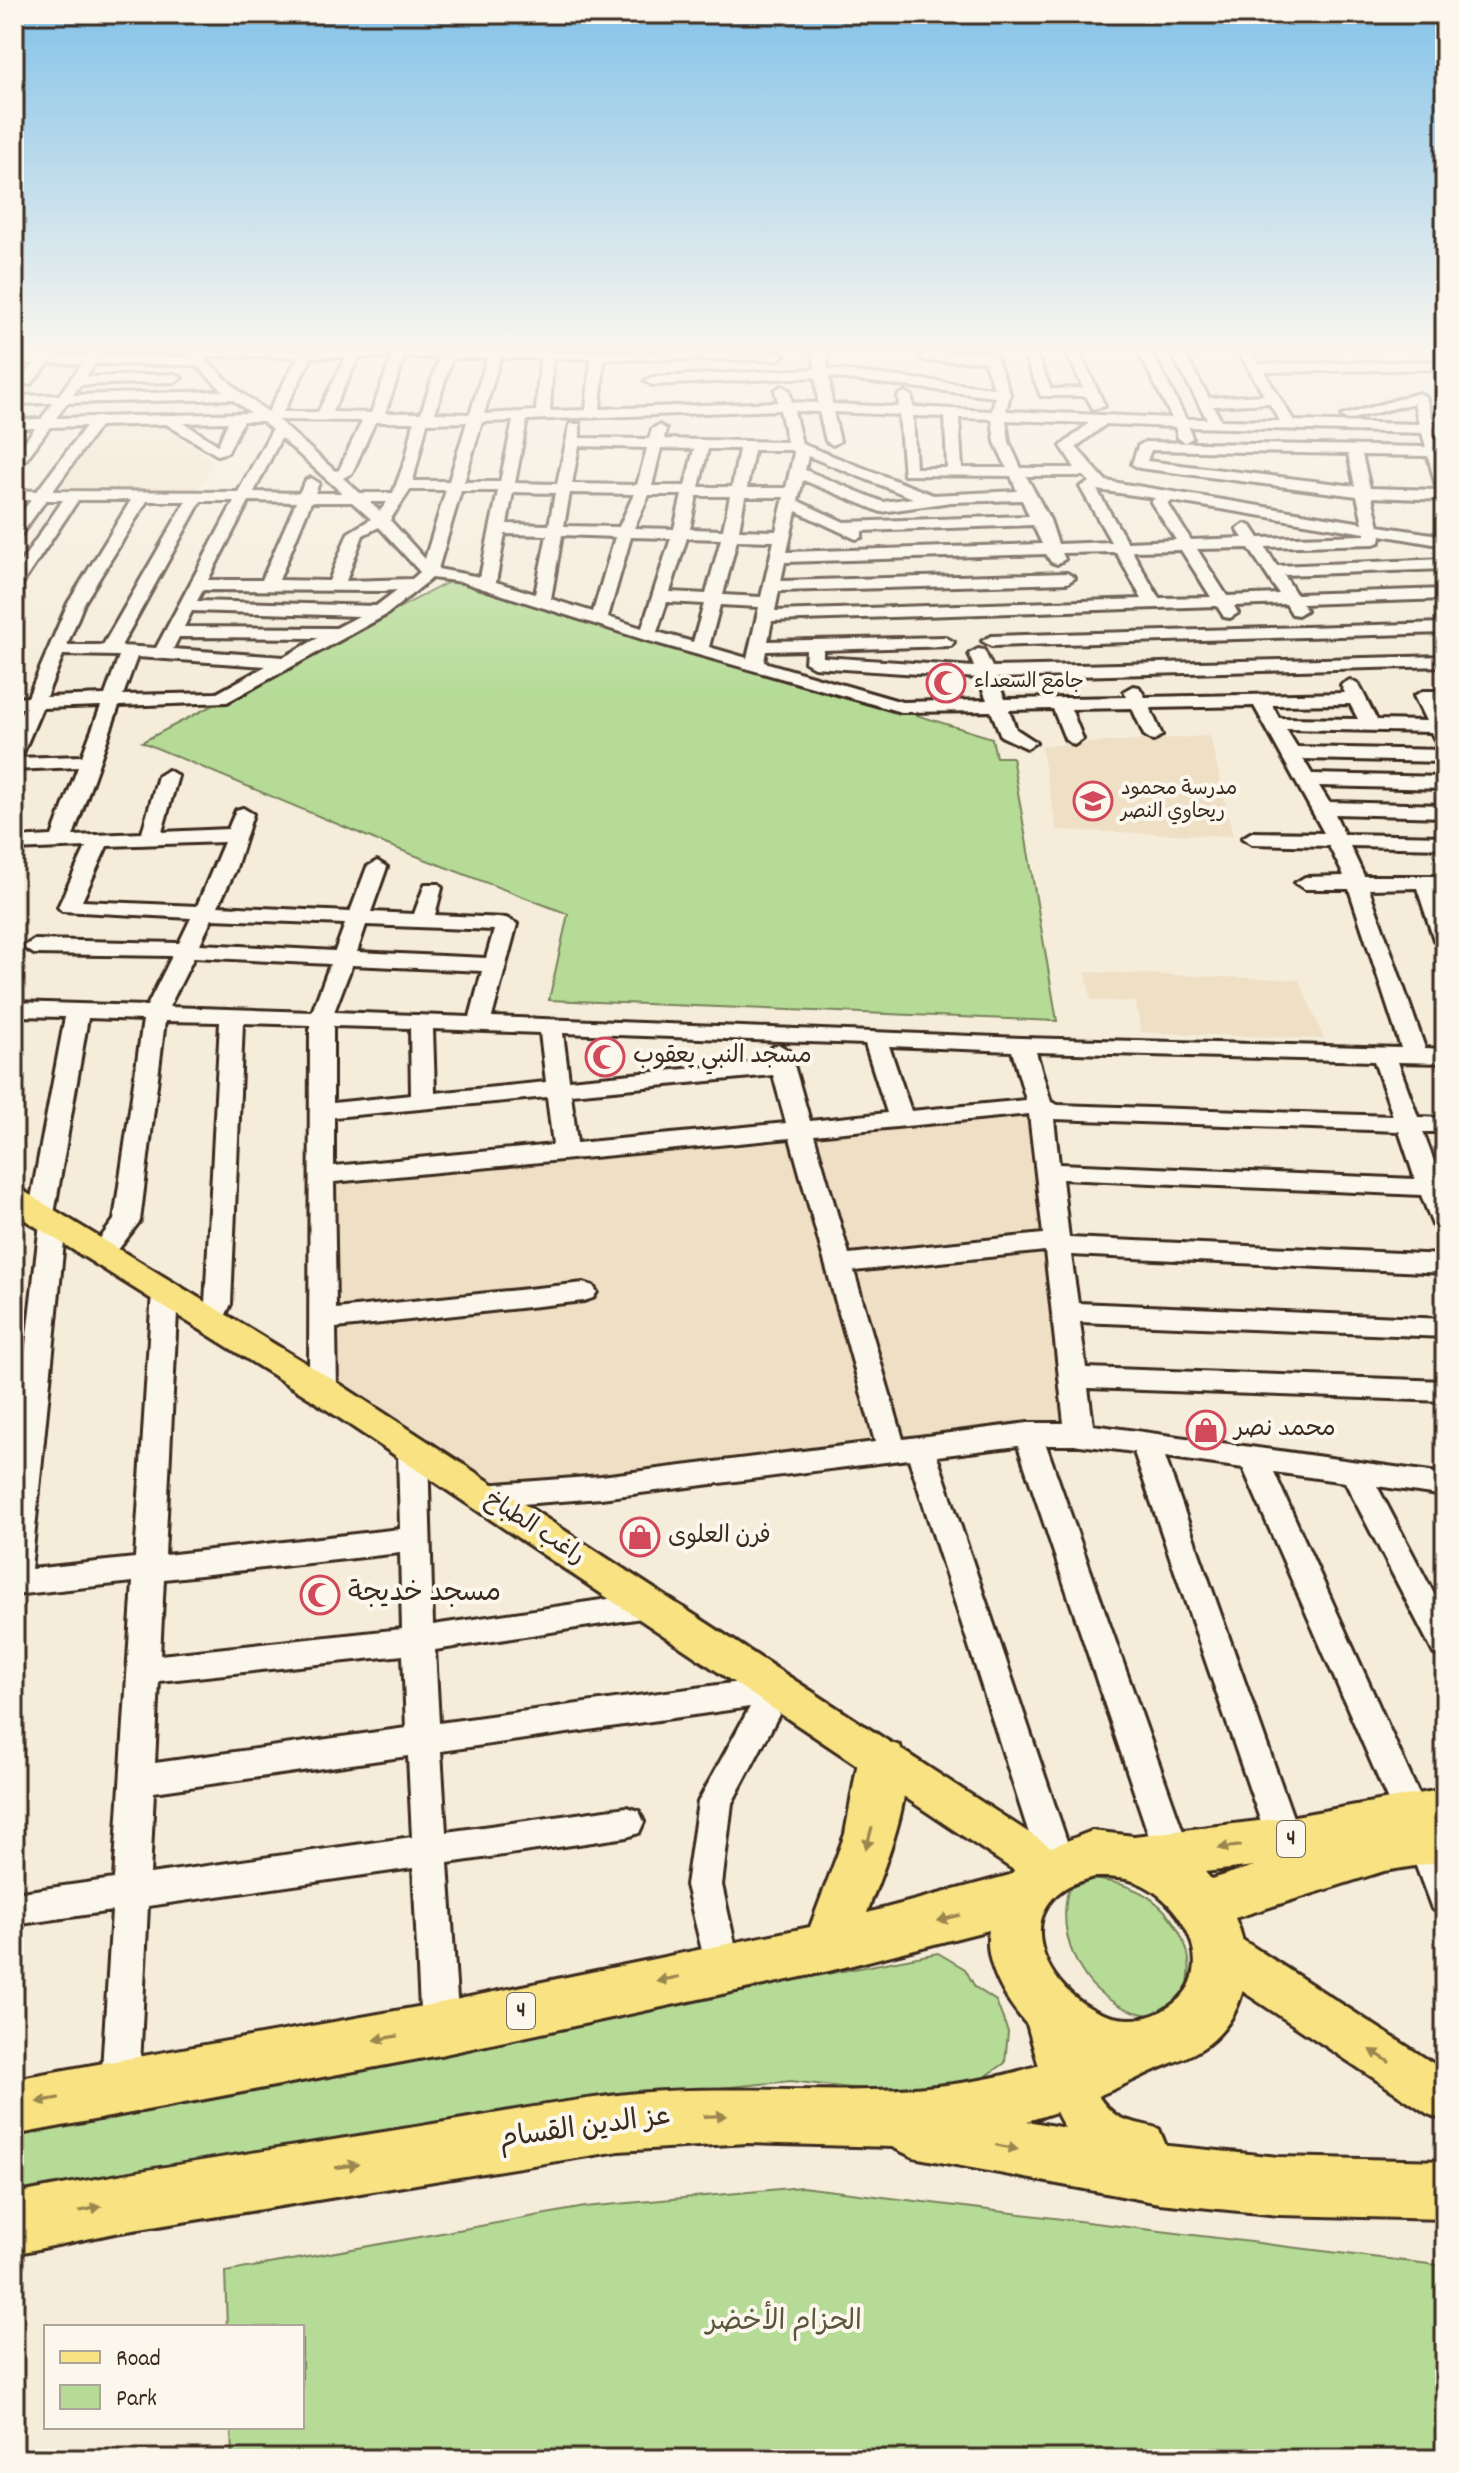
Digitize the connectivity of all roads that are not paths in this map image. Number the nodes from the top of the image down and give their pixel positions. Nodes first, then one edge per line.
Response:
1 (63, 466) edge
2 (255, 466) edge
3 (317, 466) edge
4 (320, 466) edge
5 (348, 466) edge
6 (410, 466) edge
7 (461, 466) edge
8 (512, 466) edge
9 (567, 466) edge
10 (650, 466) edge
11 (697, 466) edge
12 (743, 466) edge
13 (798, 466) edge
14 (849, 466) edge
15 (909, 466) edge
16 (955, 466) edge
17 (1013, 466) edge
18 (1084, 466) edge
19 (1153, 466) edge
20 (1176, 466) edge
21 (1227, 466) edge
22 (1275, 466) edge
23 (1304, 466) edge
24 (1358, 466) edge
25 (1441, 466) edge
26 (1173, 470) junction
27 (797, 472) junction
28 (1088, 472) junction
29 (955, 473) junction
30 (1016, 473) junction
31 (331, 476) junction
32 (1228, 477) junction
33 (883, 479) junction
34 (1101, 485) junction
35 (455, 486) junction
36 (509, 486) junction
37 (563, 486) junction
38 (644, 488) junction
39 (691, 489) junction
40 (738, 490) junction
41 (401, 492) junction
42 (1365, 492) junction
43 (843, 493) junction
44 (43, 494) junction
45 (143, 494) junction
46 (1445, 494) edge
47 (14, 495) edge
48 (74, 495) junction
49 (1028, 495) junction
50 (196, 496) junction
51 (244, 496) junction
52 (306, 496) junction
53 (1160, 497) junction
54 (357, 498) junction
55 (795, 501) junction
56 (934, 501) junction
57 (1234, 509) junction
58 (381, 520) junction
59 (1042, 520) junction
60 (842, 527) junction
61 (500, 529) junction
62 (555, 530) junction
63 (625, 531) junction
64 (1376, 531) junction
65 (14, 533) edge
66 (681, 533) junction
67 (730, 535) junction
68 (783, 536) junction
69 (1445, 541) edge
70 (1253, 542) junction
71 (1187, 544) junction
72 (1120, 545) junction
73 (1052, 547) junction
74 (889, 553) junction
75 (14, 557) edge
76 (32, 557) junction
77 (779, 557) junction
78 (1445, 564) edge
79 (1271, 571) junction
80 (423, 578) junction
81 (1067, 578) junction
82 (922, 581) junction
83 (14, 584) edge
84 (269, 584) junction
85 (487, 584) junction
86 (201, 585) junction
87 (336, 585) junction
88 (1445, 594) edge
89 (660, 597) junction
90 (715, 598) junction
91 (1290, 599) junction
92 (542, 601) junction
93 (768, 601) junction
94 (1223, 602) junction
95 (1153, 603) junction
96 (190, 606) junction
97 (1083, 606) junction
98 (380, 611) junction
99 (945, 611) junction
100 (599, 619) junction
101 (1445, 628) edge
102 (176, 632) junction
103 (1314, 632) junction
104 (339, 633) junction
105 (1241, 633) junction
106 (648, 635) junction
107 (1107, 637) junction
108 (945, 642) dead end
109 (815, 645) junction
110 (758, 646) junction
111 (55, 650) junction
112 (700, 650) junction
113 (109, 651) junction
114 (130, 651) junction
115 (162, 653) junction
116 (210, 656) junction
117 (1445, 661) edge
118 (285, 662) junction
119 (1336, 664) junction
120 (754, 666) junction
121 (1123, 669) junction
122 (984, 673) junction
123 (1445, 696) edge
124 (186, 698) junction
125 (1358, 698) junction
126 (110, 699) junction
127 (1261, 702) junction
128 (24, 703) edge
129 (1139, 704) junction
130 (1061, 706) junction
131 (998, 708) junction
132 (1275, 723) junction
133 (1370, 725) junction
134 (1443, 732) edge
135 (1153, 735) dead end
136 (1074, 739) dead end
137 (1027, 742) dead end
138 (14, 753) edge
139 (1291, 753) junction
140 (1445, 756) edge
141 (90, 761) junction
142 (14, 764) edge
143 (168, 776) dead end
144 (1306, 780) junction
145 (1445, 783) edge
146 (1322, 808) junction
147 (1445, 811) edge
148 (1252, 838) dead end
149 (150, 839) junction
150 (1338, 840) junction
151 (99, 841) junction
152 (1445, 842) edge
153 (60, 843) junction
154 (14, 844) edge
155 (377, 867) dead end
156 (1435, 882) edge
157 (1305, 883) dead end
158 (1357, 883) junction
159 (432, 888) dead end
160 (205, 911) junction
161 (359, 916) junction
162 (423, 919) junction
163 (1445, 940) edge
164 (34, 947) dead end
165 (187, 950) junction
166 (343, 959) junction
167 (495, 965) junction
168 (14, 1009) edge
169 (78, 1011) junction
170 (155, 1013) junction
171 (232, 1015) junction
172 (321, 1018) junction
173 (421, 1022) junction
174 (479, 1025) junction
175 (551, 1027) junction
176 (772, 1033) junction
177 (875, 1038) junction
178 (1022, 1045) junction
179 (1383, 1053) junction
180 (1415, 1054) junction
181 (1445, 1056) edge
182 (782, 1067) junction
183 (558, 1088) junction
184 (423, 1101) junction
185 (1040, 1106) junction
186 (322, 1111) junction
187 (901, 1119) junction
188 (1408, 1124) junction
189 (1445, 1125) edge
190 (800, 1129) junction
191 (566, 1151) junction
192 (1048, 1171) junction
193 (322, 1175) junction
194 (1438, 1187) edge
195 (36, 1212) edge
196 (1445, 1227) edge
197 (1057, 1244) junction
198 (102, 1253) junction
199 (839, 1264) junction
200 (1445, 1264) edge
201 (165, 1292) junction
202 (584, 1292) dead end
203 (1065, 1312) junction
204 (210, 1320) junction
205 (323, 1320) junction
206 (1445, 1328) edge
207 (1073, 1377) junction
208 (323, 1390) junction
209 (1445, 1391) edge
210 (1028, 1434) junction
211 (1080, 1434) junction
212 (1146, 1444) junction
213 (906, 1450) junction
214 (413, 1452) junction
215 (1254, 1459) junction
216 (1355, 1473) junction
217 (1445, 1485) edge
218 (484, 1496) junction
219 (418, 1539) junction
220 (149, 1566) junction
221 (14, 1582) edge
222 (648, 1605) junction
223 (418, 1640) junction
224 (1445, 1645) edge
225 (144, 1670) junction
226 (776, 1690) junction
227 (423, 1741) junction
228 (883, 1761) junction
229 (137, 1780) junction
230 (627, 1822) dead end
231 (1432, 1827) edge
232 (1284, 1840) junction
233 (429, 1849) junction
234 (1154, 1856) junction
235 (1043, 1876) junction
236 (131, 1892) junction
237 (1445, 1898) edge
238 (1203, 1905) junction
239 (14, 1909) edge
240 (829, 1947) junction
241 (1222, 1952) junction
242 (722, 1967) junction
243 (1046, 2010) junction
244 (440, 2029) junction
245 (1149, 2044) junction
246 (1071, 2082) junction
247 (120, 2086) junction
248 (1445, 2098) edge
249 (14, 2107) edge
250 (875, 2121) junction
251 (1445, 2189) edge
252 (14, 2224) edge

1 - 44 street
2 - 51 street
3 - 52 street
4 - 31 street
5 - 31 street
6 - 41 street
7 - 35 street
8 - 36 street
9 - 37 street
10 - 38 street
11 - 39 street
12 - 40 street
13 - 27 street
14 - 33 street
15 - 29 street
16 - 29 street
17 - 30 street
18 - 28 street
19 - 26 street
20 - 26 street
21 - 32 street
22 - 32 street
23 - 42 street
24 - 42 street
25 - 46 street
26 - 32 street
26 - 53 street
27 - 43 street
27 - 55 street
28 - 30 street
28 - 34 street
29 - 30 street
30 - 49 street
31 - 54 street
33 - 43 street
33 - 56 street
34 - 53 street
34 - 72 street
35 - 36 street
35 - 41 street
35 - 80 street
36 - 37 street
36 - 61 street
37 - 38 street
37 - 62 street
38 - 39 street
38 - 63 street
39 - 40 street
39 - 66 street
40 - 55 street
40 - 67 street
41 - 54 street
41 - 58 street
42 - 46 street
42 - 64 street
43 - 55 street
43 - 56 street
44 - 47 street
44 - 48 street
44 - 65 street
45 - 48 street
45 - 50 street
45 - 111 street
48 - 76 street
49 - 56 street
49 - 59 street
50 - 51 street
50 - 113 street
51 - 52 street
51 - 86 street
52 - 54 street
52 - 84 street
53 - 57 street
53 - 71 street
54 - 58 street
55 - 60 street
55 - 68 street
57 - 64 street
57 - 70 street
58 - 80 street
58 - 87 street
59 - 60 street
59 - 73 street
60 - 74 street
61 - 62 street
61 - 85 street
62 - 63 street
62 - 92 street
63 - 66 street
63 - 100 street
64 - 69 street
64 - 70 street
66 - 67 street
66 - 89 street
67 - 68 street
67 - 90 street
68 - 77 street
70 - 71 street
70 - 79 street
71 - 72 street
71 - 94 street
72 - 73 street
72 - 95 street
73 - 74 street
73 - 81 street
74 - 77 street
74 - 82 street
75 - 76 street
76 - 83 street
77 - 93 street
78 - 79 street
79 - 91 street
80 - 85 street
80 - 87 street
80 - 98 street
81 - 82 street
81 - 97 street
82 - 93 street
82 - 99 street
84 - 86 street
84 - 87 street
85 - 92 street
86 - 96 street
88 - 91 street
89 - 90 street
89 - 106 street
90 - 93 street
90 - 112 street
91 - 94 street
91 - 103 street
92 - 100 street
93 - 99 street
93 - 110 street
94 - 95 street
94 - 105 street
95 - 97 street
96 - 98 street
96 - 102 street
97 - 99 street
98 - 104 street
100 - 106 street
101 - 103 street
102 - 104 street
102 - 115 street
103 - 105 street
103 - 119 street
104 - 118 street
105 - 107 street
106 - 112 street
107 - 121 street
107 - 122 street
108 - 109 street
109 - 110 street
109 - 122 street
110 - 120 street
111 - 113 street
111 - 128 street
112 - 120 street
113 - 114 street
114 - 115 street
114 - 126 street
115 - 116 street
116 - 118 street
116 - 124 street
117 - 119 street
118 - 124 street
119 - 121 street
119 - 125 street
120 - 131 street
121 - 122 street
121 - 129 street
122 - 131 street
123 - 134 street
124 - 126 street
125 - 127 street
125 - 133 street
126 - 128 street
126 - 141 street
127 - 129 street
127 - 132 street
128 - 138 street
129 - 130 street
129 - 135 street
130 - 131 street
130 - 136 street
131 - 137 street
132 - 133 street
132 - 139 street
133 - 134 street
139 - 140 street
139 - 144 street
141 - 142 street
141 - 153 street
143 - 149 street
144 - 145 street
144 - 146 street
146 - 147 street
146 - 150 street
148 - 150 street
149 - 151 street
149 - 160 street
150 - 152 street
150 - 158 street
151 - 153 street
151 - 160 street
153 - 154 street
155 - 161 street
156 - 158 street
156 - 163 street
157 - 158 street
158 - 180 street
159 - 162 street
160 - 161 street
160 - 165 street
161 - 162 street
161 - 166 street
162 - 167 street
164 - 165 street
165 - 166 street
165 - 170 street
166 - 167 street
166 - 172 street
167 - 174 street
168 - 169 street
169 - 170 street
169 - 195 street
170 - 171 street
170 - 198 street
171 - 172 street
171 - 204 street
172 - 173 street
172 - 186 street
173 - 174 street
173 - 184 street
174 - 175 street
175 - 176 street
175 - 183 street
176 - 177 street
176 - 182 street
177 - 178 street
177 - 187 street
178 - 179 street
178 - 185 street
179 - 180 street
179 - 188 street
180 - 181 street
182 - 183 street
182 - 190 street
183 - 184 street
183 - 191 street
184 - 186 street
185 - 187 street
185 - 188 street
185 - 192 street
186 - 193 street
187 - 190 street
188 - 189 street
188 - 194 street
190 - 191 street
190 - 199 street
191 - 193 street
192 - 194 street
192 - 197 street
193 - 205 street
194 - 196 street
195 - 198 main road, راغب الطباخ
195 - 221 street
197 - 199 street
197 - 200 street
197 - 203 street
198 - 201 main road, راغب الطباخ
199 - 213 street
201 - 204 main road, راغب الطباخ
201 - 220 street
202 - 205 street
203 - 206 street
203 - 207 street
204 - 208 main road, راغب الطباخ
205 - 208 street
207 - 209 street
207 - 211 street
208 - 214 main road, راغب الطباخ
210 - 211 street
210 - 213 street
210 - 234 street
211 - 212 street
212 - 215 street
212 - 232 street
213 - 218 street
213 - 235 street
214 - 218 main road, راغب الطباخ
214 - 219 street
215 - 216 street
215 - 231 street
216 - 217 street
216 - 224 street
218 - 222 main road, راغب الطباخ
219 - 220 street
219 - 223 street
220 - 221 street
220 - 225 street
222 - 223 street
222 - 226 main road, راغب الطباخ
223 - 225 street
223 - 227 street
225 - 229 street
226 - 227 street
226 - 228 main road, راغب الطباخ
226 - 242 street
227 - 229 street
227 - 233 street
228 - 235 main road, راغب الطباخ
228 -> 240 highway
229 - 236 street
230 - 233 street
231 - 232 highway, 4
231 - 237 street
231 - 238 highway, 4
232 -> 234 highway, 4
233 - 236 street
233 - 244 street
234 - 235 highway
234 - 238 highway
235 -> 240 highway, 4
235 - 243 highway
236 - 239 street
236 - 247 street
238 - 241 highway
240 - 242 highway, 4
241 - 245 highway
248 -> 241 main road
242 -> 244 highway, 4
243 - 245 highway
243 - 246 main road
244 -> 247 highway, 4
245 - 246 highway, عز الدين القسام
246 - 250 highway, عز الدين القسام
246 - 251 main road
247 -> 249 highway, 4
250 -> 251 highway
252 -> 250 highway, عز الدين القسام

